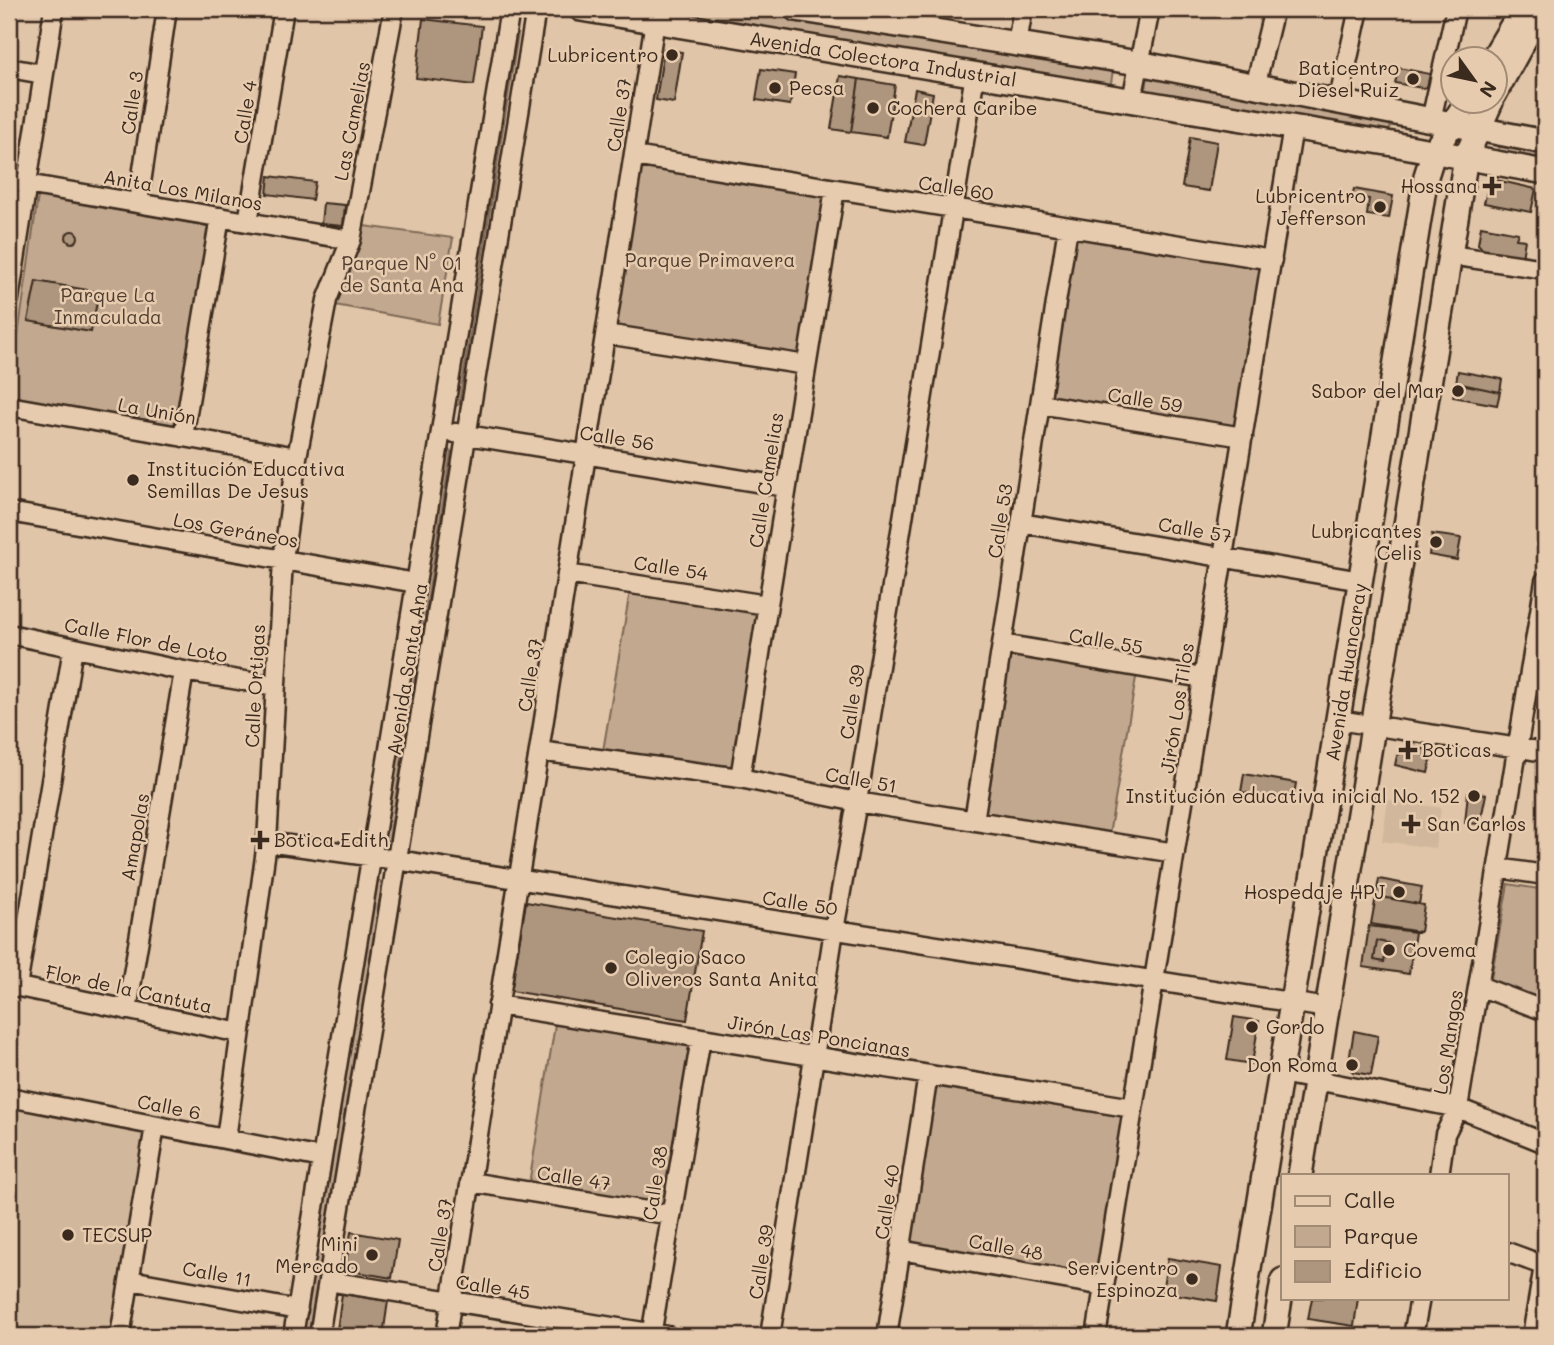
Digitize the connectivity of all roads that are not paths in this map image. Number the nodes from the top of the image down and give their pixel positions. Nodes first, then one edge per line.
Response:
1 (54, 9) edge
2 (167, 9) edge
3 (284, 9) edge
4 (394, 9) edge
5 (510, 9) edge
6 (536, 9) edge
7 (581, 9) edge
8 (796, 9) edge
9 (1023, 9) edge
10 (1150, 9) edge
11 (1274, 9) edge
12 (1359, 9) edge
13 (1455, 9) edge
14 (1522, 9) edge
15 (1541, 9) edge
16 (655, 21) junction
17 (1017, 43) junction
18 (1500, 46) edge
19 (1138, 63) junction
20 (9, 68) edge
21 (1508, 70) edge
22 (43, 74) junction
23 (975, 74) junction
24 (1255, 87) junction
25 (1132, 100) junction
26 (1338, 103) junction
27 (1450, 116) edge
28 (1484, 116) edge
29 (1442, 122) junction
30 (1293, 127) junction
31 (1478, 129) junction
32 (1545, 142) edge
33 (1434, 151) junction
34 (634, 156) junction
35 (1466, 157) junction
36 (1545, 172) edge
37 (17, 182) edge
38 (835, 189) junction
39 (138, 203) junction
40 (953, 208) junction
41 (220, 217) junction
42 (248, 222) junction
43 (1068, 227) junction
44 (351, 240) junction
45 (1450, 255) junction
46 (1272, 260) junction
47 (1545, 269) edge
48 (9, 294) edge
49 (606, 334) junction
50 (806, 365) junction
51 (1040, 404) junction
52 (9, 407) edge
53 (441, 431) junction
54 (466, 434) junction
55 (183, 437) junction
56 (1243, 437) junction
57 (586, 454) junction
58 (298, 457) junction
59 (786, 487) junction
60 (9, 512) edge
61 (1021, 523) junction
62 (1223, 556) junction
63 (283, 560) junction
64 (567, 574) junction
65 (1361, 580) junction
66 (1545, 581) edge
67 (415, 583) junction
68 (767, 605) junction
69 (1542, 624) edge
70 (9, 634) edge
71 (1002, 645) junction
72 (73, 648) junction
73 (184, 671) junction
74 (1203, 678) junction
75 (276, 686) junction
76 (1338, 720) junction
77 (1373, 726) junction
78 (1518, 748) junction
79 (539, 751) junction
80 (1545, 752) edge
81 (740, 778) junction
82 (857, 802) junction
83 (974, 821) junction
84 (267, 842) junction
85 (1175, 853) junction
86 (371, 856) junction
87 (397, 860) junction
88 (1498, 868) junction
89 (1545, 875) edge
90 (519, 879) junction
91 (834, 930) junction
92 (1154, 980) junction
93 (13, 986) edge
94 (1479, 986) junction
95 (1292, 1002) junction
96 (498, 1005) junction
97 (1327, 1008) junction
98 (127, 1010) junction
99 (1545, 1012) edge
100 (240, 1033) junction
101 (701, 1038) junction
102 (816, 1056) junction
103 (1281, 1073) junction
104 (928, 1075) junction
105 (1315, 1079) junction
106 (9, 1097) edge
107 (1133, 1108) junction
108 (1458, 1108) junction
109 (155, 1126) junction
110 (226, 1139) junction
111 (1545, 1143) edge
112 (322, 1158) junction
113 (1300, 1174) edge
114 (1439, 1174) edge
115 (470, 1182) junction
116 (671, 1215) junction
117 (900, 1250) junction
118 (1508, 1252) edge
119 (1545, 1266) edge
120 (130, 1280) junction
121 (328, 1282) junction
122 (1104, 1286) junction
123 (1281, 1291) edge
124 (1420, 1300) edge
125 (451, 1301) junction
126 (298, 1310) junction
127 (656, 1335) edge
128 (120, 1336) edge
129 (293, 1336) edge
130 (319, 1336) edge
131 (446, 1336) edge
132 (770, 1336) edge
133 (887, 1336) edge
134 (1096, 1336) edge
135 (1238, 1336) edge
136 (1273, 1336) edge
137 (1413, 1336) edge
138 (1532, 1336) edge

1 - 22 street
2 - 39 street, Calle 3
3 - 42 street, Calle 4
4 - 44 street, Las Camelias
5 - 53 street, Avenida Santa Ana
6 - 54 street, Avenida Santa Ana
7 - 16 main road, Avenida Colectora Industrial
8 - 17 main road, Avenida Colectora Industrial
9 - 17 street
10 - 19 street
11 - 24 street
12 - 26 street
13 - 29 street
14 - 18 main road
15 - 21 main road
16 - 23 main road, Avenida Colectora Industrial
16 - 34 street, Calle 37
17 - 19 main road, Avenida Colectora Industrial
19 - 24 main road, Avenida Colectora Industrial
19 - 25 street
20 - 22 street
22 - 37 street
23 - 25 main road, Avenida Colectora Industrial
23 - 40 street, Calle 39
24 - 26 main road, Avenida Colectora Industrial
25 - 30 main road, Avenida Colectora Industrial
26 - 29 main road, Avenida Colectora Industrial
27 - 29 main road, Avenida Huancaray
28 - 31 main road, Avenida Huancaray
29 - 31 main road, Avenida Colectora Industrial
29 - 33 main road, Avenida Huancaray
30 - 33 main road, Avenida Colectora Industrial
30 - 46 street, Jirón Los Tilos
31 - 32 main road, Avenida Colectora Industrial
31 - 35 main road, Avenida Huancaray
33 - 35 main road, Avenida Colectora Industrial
33 - 65 main road, Avenida Huancaray
34 - 38 street, Calle 60
34 - 49 street, Calle 37
35 - 36 main road, Avenida Colectora Industrial
35 - 45 main road, Avenida Huancaray
37 - 39 street, Anita Los Milanos
37 - 48 street
38 - 40 street, Calle 60
38 - 50 street, Calle Camelias
39 - 41 street, Anita Los Milanos
40 - 43 street, Calle 60
40 - 82 street, Calle 39
41 - 42 street, Anita Los Milanos
41 - 55 street
42 - 44 street, Anita Los Milanos
43 - 46 street, Calle 60
43 - 51 street, Calle 53
44 - 58 street, Calle Ortigas
45 - 47 street
45 - 77 main road, Avenida Huancaray
46 - 56 street, Jirón Los Tilos
49 - 50 street
49 - 57 street, Calle 37
50 - 59 street, Calle Camelias
51 - 56 street, Calle 59
51 - 61 street, Calle 53
52 - 55 street, La Unión
53 - 54 street, Calle 56
53 - 67 street, Avenida Santa Ana
54 - 57 street, Calle 56
54 - 87 street, Avenida Santa Ana
55 - 58 street, La Unión
56 - 62 street, Jirón Los Tilos
57 - 59 street, Calle 56
57 - 64 street, Calle 37
58 - 63 street, Calle Ortigas
59 - 68 street, Calle Camelias
60 - 63 street, Los Geráneos
61 - 62 street, Calle 57
61 - 71 street, Calle 53
62 - 65 street, Calle 57
62 - 74 street, Jirón Los Tilos
63 - 67 street, Los Geráneos
63 - 75 street, Calle Ortigas
64 - 68 street, Calle 54
64 - 79 street, Calle 37
65 - 76 main road, Avenida Huancaray
66 - 69 street, Los Mangos
67 - 86 street, Avenida Santa Ana
68 - 81 street, Calle Camelias
69 - 78 street, Los Mangos
70 - 72 street, Calle Flor de Loto
71 - 74 street, Calle 55
71 - 83 street, Calle 53
72 - 73 street, Calle Flor de Loto
72 - 93 street
73 - 75 street, Calle Flor de Loto
73 - 98 street, Amapolas
74 - 85 street, Jirón Los Tilos
75 - 84 street, Calle Ortigas
76 - 77 street
76 - 95 main road, Avenida Huancaray
77 - 78 street
77 - 97 main road, Avenida Huancaray
78 - 80 street
78 - 88 street, Los Mangos
79 - 81 street, Calle 51
79 - 90 street, Calle 37
81 - 82 street, Calle 51
82 - 83 street, Calle 51
82 - 91 street, Calle 39
83 - 85 street, Calle 51
84 - 86 street, Calle 50
84 - 100 street, Calle Ortigas
85 - 92 street, Jirón Los Tilos
86 - 87 street, Calle 50
86 - 112 street, Avenida Santa Ana
87 - 90 street, Calle 50
87 - 121 street, Avenida Santa Ana
88 - 89 street
88 - 94 street, Los Mangos
90 - 91 street, Calle 50
90 - 96 street, Calle 37
91 - 92 street, Calle 50
91 - 102 street, Calle 39
92 - 95 street, Calle 50
92 - 107 street, Jirón Los Tilos
93 - 98 street, Flor de la Cantuta
94 - 99 street
94 - 108 street, Los Mangos
95 - 97 street, Calle 50
95 - 103 main road, Avenida Huancaray
96 - 101 street, Jirón Las Poncianas
96 - 115 street, Calle 37
97 - 105 main road, Avenida Huancaray
98 - 100 street, Flor de la Cantuta
100 - 110 street, Calle Ortigas
101 - 102 street, Jirón Las Poncianas
101 - 116 street, Calle 38
102 - 104 street, Jirón Las Poncianas
102 - 132 street, Calle 39
103 - 105 street
103 - 135 main road, Avenida Huancaray
104 - 107 street, Jirón Las Poncianas
104 - 117 street, Calle 40
105 - 108 street
105 - 113 main road, Avenida Huancaray
106 - 109 street, Calle 6
107 - 122 street, Jirón Los Tilos
108 - 111 street
108 - 114 street, Los Mangos
109 - 110 street, Calle 6
109 - 120 street
110 - 112 street, Calle 6
112 - 126 street, Avenida Santa Ana
115 - 116 street, Calle 47
115 - 125 street, Calle 37
116 - 127 street, Calle 38
117 - 122 street, Calle 48
117 - 133 street, Calle 40
118 - 119 street
119 - 138 street
120 - 126 street, Calle 11
120 - 128 street
121 - 125 street, Calle 45
121 - 130 street, Avenida Santa Ana
122 - 134 street, Jirón Los Tilos
123 - 136 main road
124 - 137 street
125 - 127 street, Calle 45
125 - 131 street, Calle 37
126 - 129 street, Avenida Santa Ana

